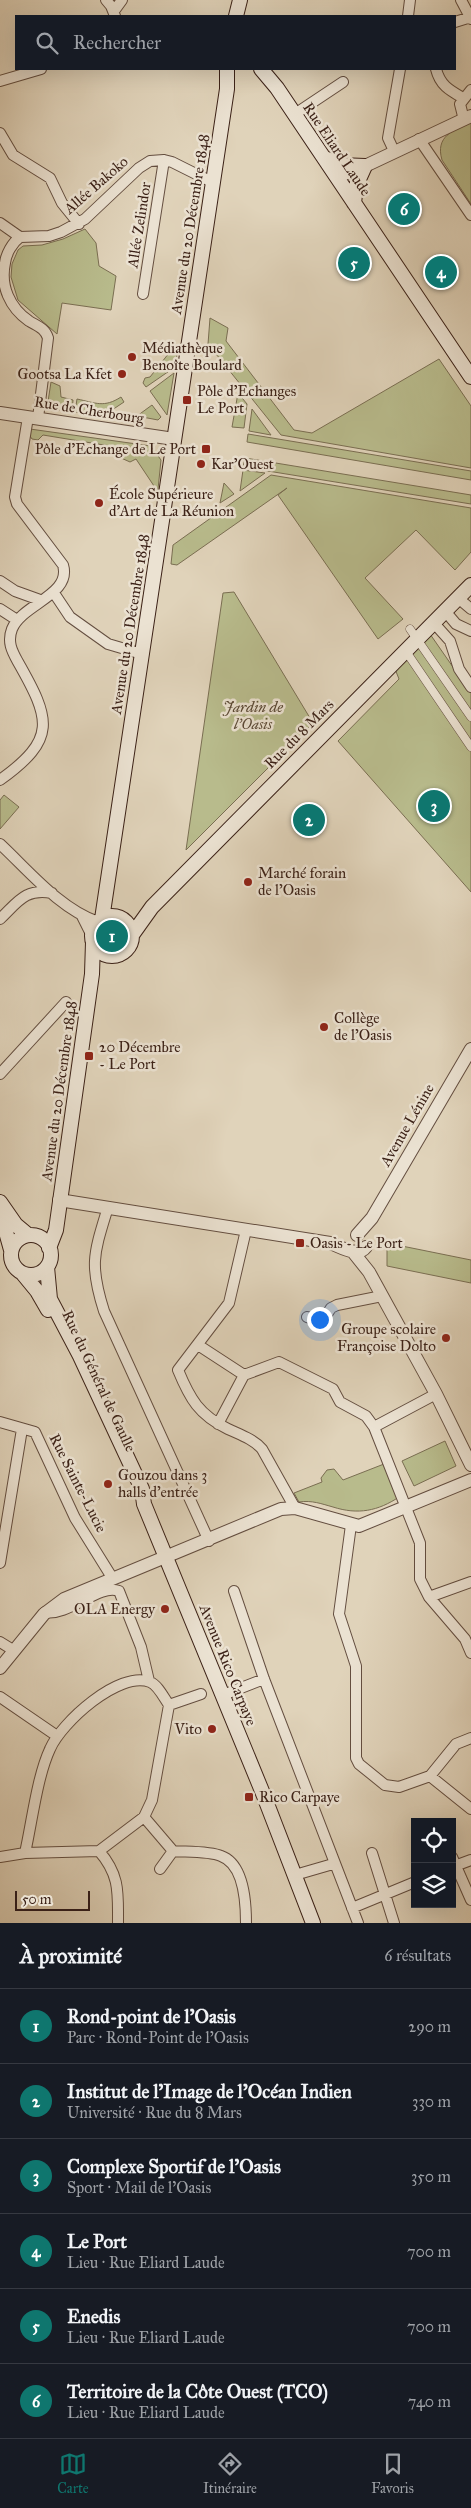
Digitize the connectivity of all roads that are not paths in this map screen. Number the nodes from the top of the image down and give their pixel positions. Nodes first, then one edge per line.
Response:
1 (106, 0) edge
2 (122, 0) edge
3 (410, 0) edge
4 (461, 0) edge
5 (114, 14) edge
6 (408, 15) edge
7 (471, 18) edge
8 (456, 22) edge
9 (38, 70) edge
10 (227, 70) edge
11 (236, 70) edge
12 (262, 70) edge
13 (271, 70) edge
14 (400, 70) edge
15 (436, 70) edge
16 (0, 81) edge
17 (343, 82) dead end
18 (278, 88) junction
19 (227, 89) junction
20 (467, 94) edge
21 (295, 114) junction
22 (467, 118) edge
23 (0, 133) edge
24 (419, 139) junction
25 (394, 151) junction
26 (324, 158) junction
27 (164, 160) junction
28 (358, 166) junction
29 (337, 176) junction
30 (212, 182) junction
31 (354, 202) junction
32 (471, 215) edge
33 (0, 223) edge
34 (79, 224) junction
35 (20, 237) junction
36 (143, 294) dead end
37 (471, 377) edge
38 (0, 413) edge
39 (33, 418) junction
40 (174, 440) junction
41 (0, 582) edge
42 (471, 585) edge
43 (54, 593) junction
44 (458, 598) junction
45 (40, 600) junction
46 (0, 608) edge
47 (471, 609) edge
48 (445, 611) junction
49 (17, 620) junction
50 (433, 622) junction
51 (471, 630) edge
52 (413, 634) junction
53 (405, 650) junction
54 (142, 654) junction
55 (471, 687) edge
56 (471, 717) edge
57 (471, 747) edge
58 (0, 780) edge
59 (0, 844) edge
60 (52, 893) junction
61 (152, 907) junction
62 (82, 916) junction
63 (0, 919) edge
64 (109, 919) junction
65 (132, 935) junction
66 (93, 940) junction
67 (110, 955) junction
68 (92, 974) junction
69 (66, 1002) dead end
70 (471, 1049) edge
71 (0, 1074) edge
72 (0, 1202) edge
73 (58, 1207) junction
74 (108, 1207) junction
75 (0, 1210) edge
76 (246, 1230) junction
77 (31, 1235) junction
78 (357, 1244) junction
79 (49, 1248) junction
80 (11, 1250) junction
81 (47, 1266) junction
82 (23, 1274) junction
83 (382, 1296) junction
84 (307, 1317) dead end
85 (198, 1346) junction
86 (244, 1375) junction
87 (436, 1394) junction
88 (110, 1420) joint
89 (0, 1422) edge
90 (218, 1424) junction
91 (374, 1427) junction
92 (22, 1429) junction
93 (471, 1465) edge
94 (471, 1480) edge
95 (144, 1504) junction
96 (407, 1507) junction
97 (295, 1508) junction
98 (351, 1525) junction
99 (209, 1541) junction
100 (166, 1558) junction
101 (0, 1563) edge
102 (113, 1578) junction
103 (471, 1582) edge
104 (234, 1591) dead end
105 (430, 1597) junction
106 (45, 1612) junction
107 (0, 1642) edge
108 (13, 1650) junction
109 (471, 1653) edge
110 (0, 1668) edge
111 (264, 1679) junction
112 (149, 1681) junction
113 (201, 1694) dead end
114 (223, 1695) junction
115 (0, 1697) edge
116 (169, 1705) junction
117 (57, 1736) junction
118 (471, 1738) edge
119 (430, 1776) junction
120 (471, 1809) edge
121 (144, 1817) junction
122 (99, 1851) junction
123 (173, 1851) junction
124 (25, 1853) junction
125 (372, 1853) dead end
126 (0, 1857) edge
127 (471, 1860) edge
128 (456, 1862) edge
129 (333, 1864) junction
130 (160, 1869) dead end
131 (456, 1869) edge
132 (295, 1875) junction
133 (411, 1884) edge
134 (384, 1895) junction
135 (471, 1900) edge
136 (352, 1908) junction
137 (118, 1923) edge
138 (246, 1923) edge
139 (313, 1923) edge
140 (358, 1923) edge
141 (394, 1923) edge

1 - 5 street
2 - 5 street
3 - 6 street
4 - 7 street
7 - 8 street
9 - 16 street
10 - 19 main road
11 - 19 main road
12 - 18 main road, Rue Eliard Laude
13 - 18 main road, Rue Eliard Laude
14 - 25 street
15 - 20 street
17 - 21 street
18 - 21 main road, Rue Eliard Laude
19 - 30 main road, Avenue du 20 Décembre 1848
20 - 22 street
21 - 26 main road, Rue Eliard Laude
22 - 24 street
23 - 34 street
24 - 25 street
24 - 32 street
25 - 28 street
26 - 28 main road
26 - 29 main road, Rue Eliard Laude
27 - 30 street
27 - 34 street, Allée Bakoko
27 - 36 street, Allée Zelindor
28 - 29 main road
28 - 31 main road
29 - 31 main road, Rue Eliard Laude
30 - 40 main road, Avenue du 20 Décembre 1848
31 - 37 main road, Rue Eliard Laude
33 - 35 street
34 - 35 street, Allée Bakoko
35 - 39 street
38 - 39 street, Rue de Cherbourg
39 - 40 street, Rue de Cherbourg
39 - 43 street
40 - 54 main road, Avenue du 20 Décembre 1848
41 - 45 street
42 - 44 main road, Rue du 8 Mars
43 - 45 street
43 - 54 street
44 - 47 street
44 - 48 main road, Rue du 8 Mars
45 - 49 street
46 - 49 street
48 - 50 main road, Rue du 8 Mars
48 - 51 street
49 - 58 street
50 - 52 main road, Rue du 8 Mars
50 - 55 street
52 - 53 main road, Rue du 8 Mars
52 - 56 street
53 - 57 street
53 - 61 main road, Rue du 8 Mars
54 - 64 main road, Avenue du 20 Décembre 1848
59 - 60 street
60 - 62 street
60 - 63 street
61 - 64 main road, Rue du 8 Mars
61 - 65 main road, Rue du 8 Mars
62 - 64 street
62 - 66 street
64 - 65 main road
64 - 66 main road
65 - 67 main road
66 - 67 main road
66 - 68 main road, Avenue du 20 Décembre 1848
67 - 68 main road
68 - 73 main road, Avenue du 20 Décembre 1848
69 - 71 street
70 - 78 street, Avenue Lénine
72 - 77 main road
73 - 74 street
73 - 77 main road
73 - 79 main road, Avenue du 20 Décembre 1848
74 - 76 street
74 - 99 street
75 - 80 main road
76 - 78 street
76 - 85 street
77 - 79 main road
77 - 80 main road
78 - 83 street
79 - 81 main road
80 - 82 main road
81 - 82 main road
81 - 88 main road, Rue du Général de Gaulle
82 - 95 main road, Rue du Général de Gaulle
83 - 84 street
83 - 87 street
85 - 86 street
85 - 90 street
86 - 90 street
86 - 91 street
87 - 91 street
87 - 93 street
88 - 95 main road, Avenue Rico Carpaye
89 - 92 street, Rue Sainte-Lucie
90 - 97 street
91 - 96 street
92 - 101 street
92 - 102 street, Rue Sainte-Lucie
94 - 96 street
95 - 100 main road, Avenue Rico Carpaye
96 - 98 street
96 - 105 street
97 - 98 street
97 - 99 street
98 - 119 street
99 - 100 street
100 - 102 street
100 - 114 main road, Avenue Rico Carpaye
102 - 106 street
103 - 105 street
104 - 111 street
105 - 109 street
106 - 108 street
106 - 112 street
107 - 108 street
108 - 110 street
111 - 114 street
111 - 129 street
112 - 116 street
112 - 117 street
113 - 116 street
114 - 132 main road, Avenue Rico Carpaye
115 - 117 street
116 - 121 street
117 - 124 street
118 - 119 street
119 - 120 street
121 - 122 street
121 - 123 street
122 - 124 street
122 - 137 street
123 - 130 street
123 - 138 street
124 - 126 street
125 - 134 street
127 - 128 street
129 - 132 street
129 - 136 street
131 - 135 street
132 - 139 main road, Avenue Rico Carpaye
133 - 134 street
134 - 136 street
134 - 141 street
136 - 140 street

